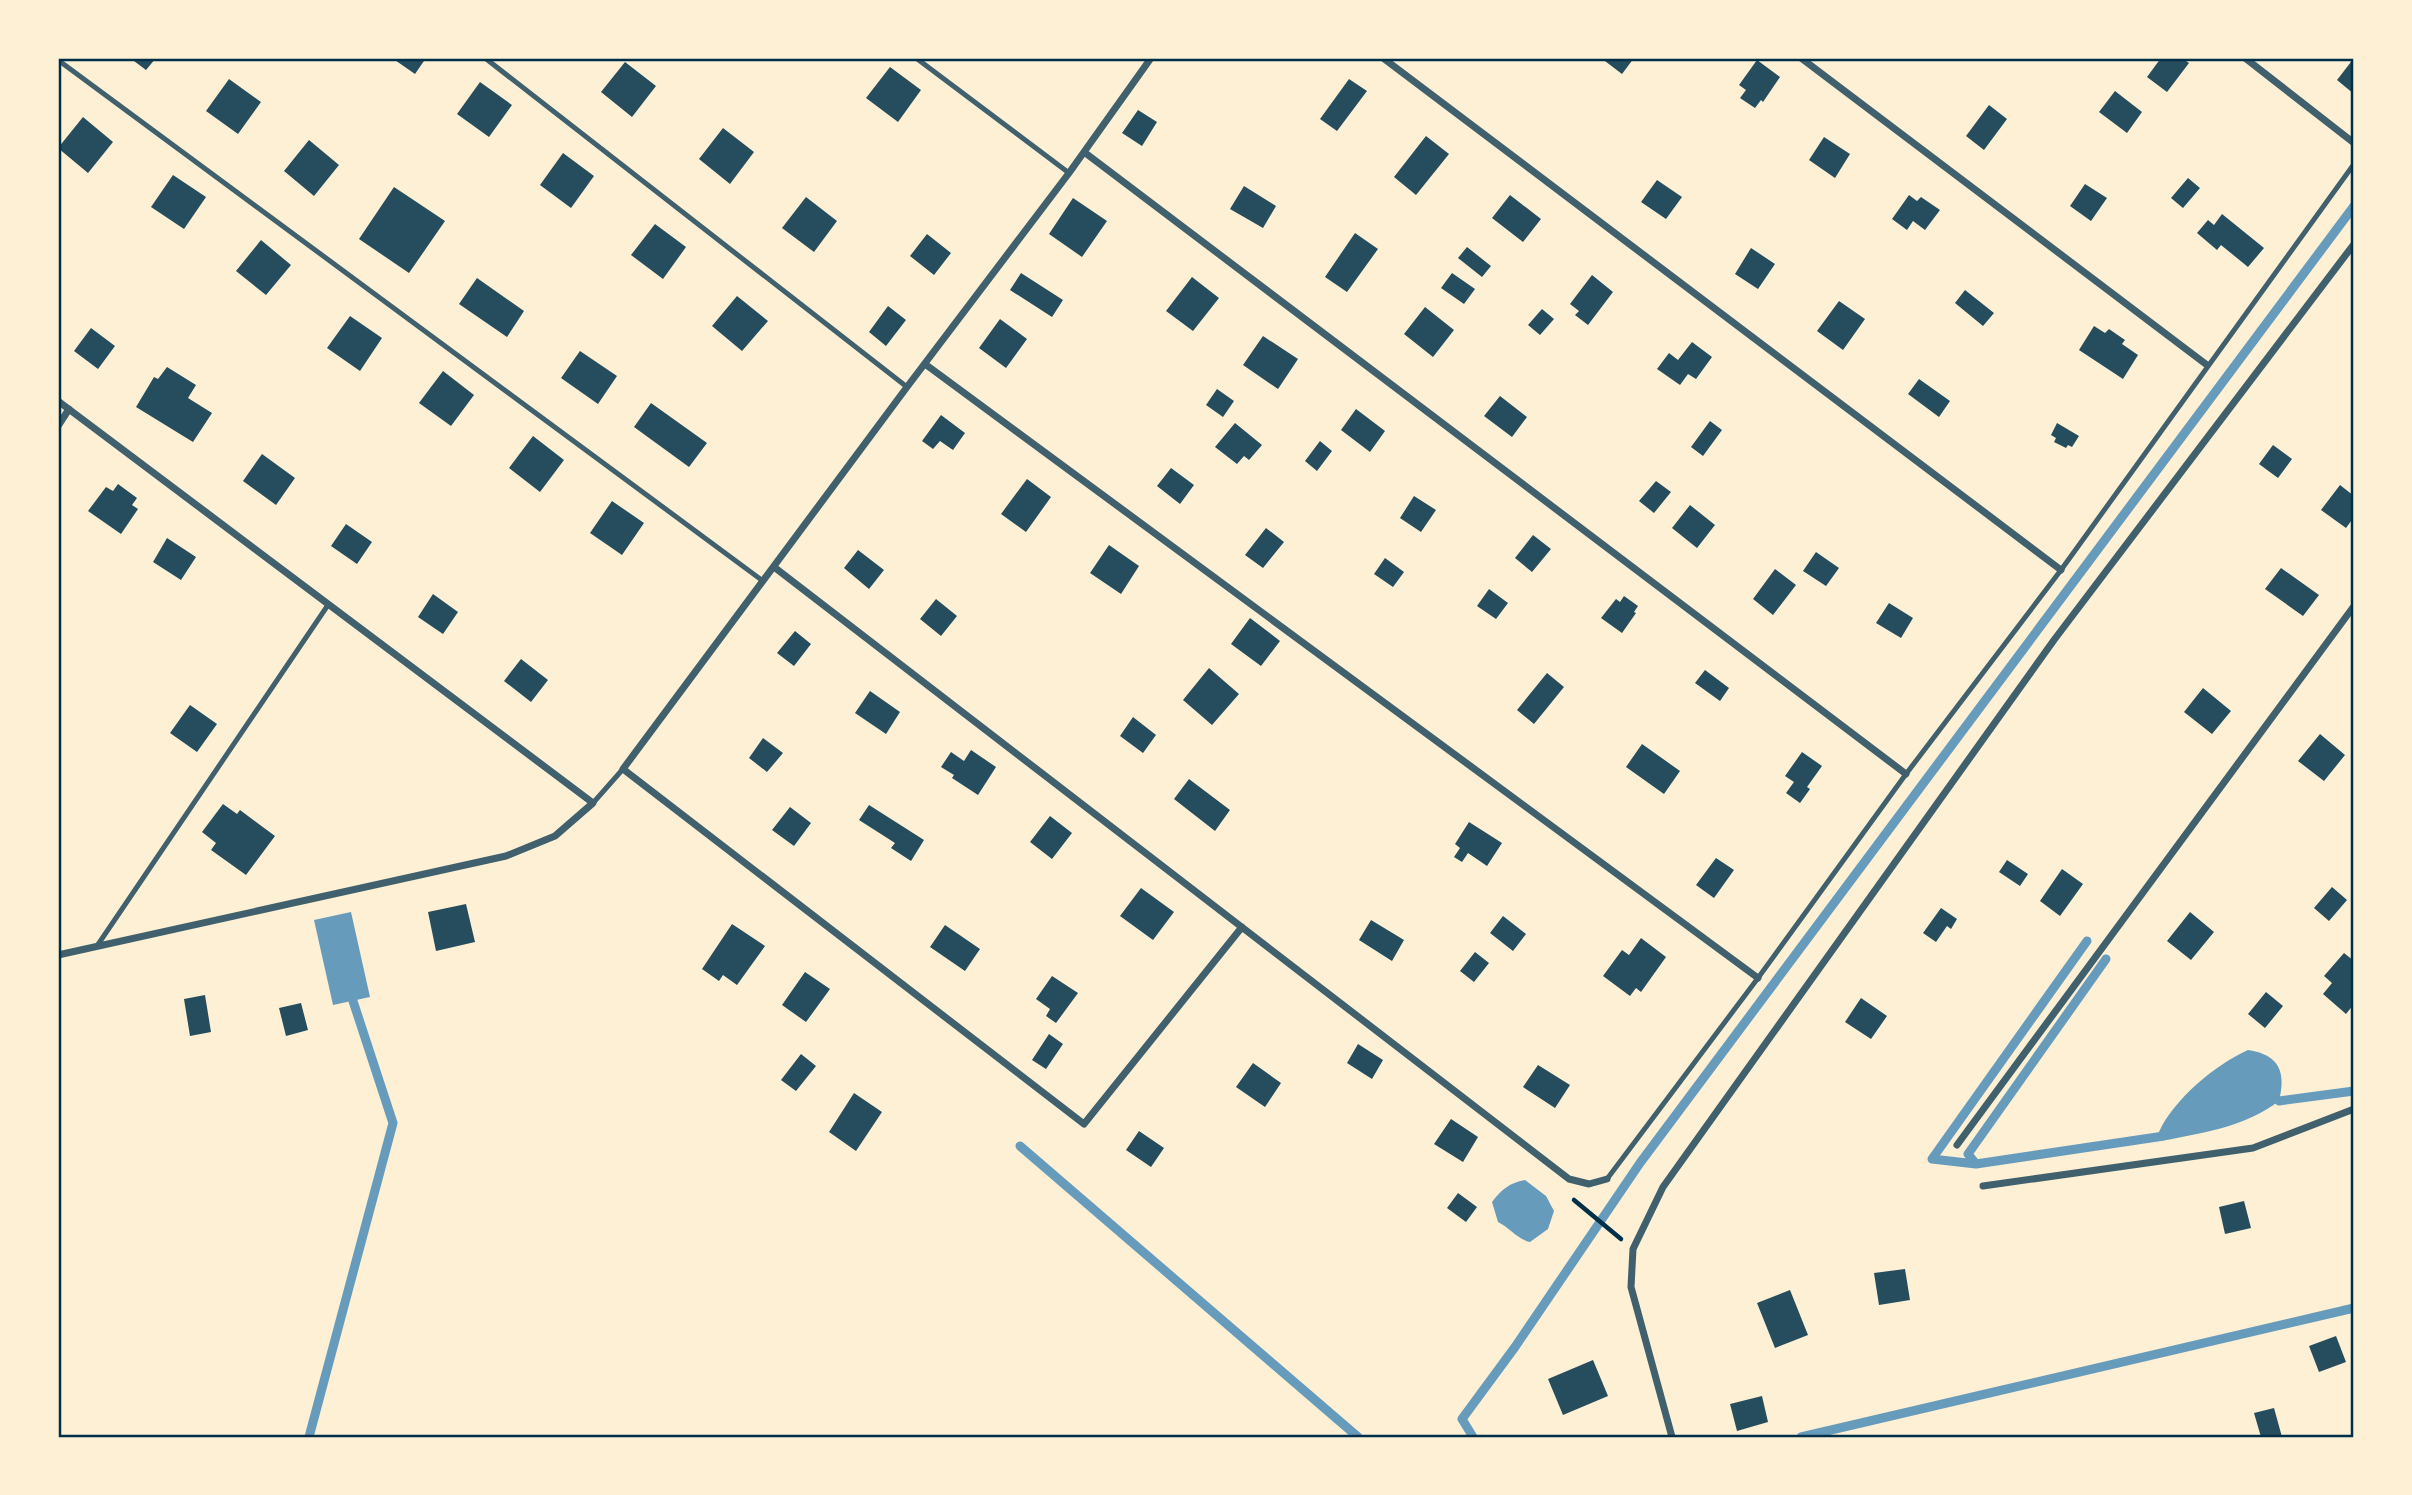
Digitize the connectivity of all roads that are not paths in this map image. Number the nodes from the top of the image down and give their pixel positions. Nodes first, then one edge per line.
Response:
1 (485, 58) edge
2 (916, 58) edge
3 (1151, 58) edge
4 (1383, 58) edge
5 (1801, 58) edge
6 (2245, 58) edge
7 (58, 60) edge
8 (2354, 143) edge
9 (1084, 152) junction
10 (2354, 164) edge
11 (1069, 173) junction
12 (2354, 244) edge
13 (925, 364) junction
14 (2207, 365) junction
15 (907, 387) junction
16 (58, 401) edge
17 (69, 409) junction
18 (58, 426) edge
19 (774, 567) junction
20 (2061, 570) junction
21 (764, 580) junction
22 (328, 605) junction
23 (2354, 607) edge
24 (623, 769) junction
25 (1906, 774) junction
26 (593, 803) junction
27 (1242, 927) junction
28 (97, 946) junction
29 (58, 955) edge
30 (1758, 978) junction
31 (2354, 1109) edge
32 (1957, 1145) dead end
33 (1606, 1179) joint
34 (1983, 1186) dead end
35 (1672, 1437) edge

1 - 15 lane
2 - 11 lane
3 - 9 street
4 - 20 street
5 - 14 street
6 - 8 street
7 - 21 lane
9 - 11 street
9 - 25 street
10 - 14 lane
11 - 13 street
12 - 35 street
13 - 15 street
13 - 30 street
14 - 20 lane
15 - 19 street
16 - 17 street
17 - 18 street
17 - 22 street
19 - 21 street
19 - 27 street
20 - 25 lane
21 - 24 street
22 - 26 street
22 - 28 lane
23 - 32 street
24 - 26 lane
24 - 27 street
25 - 30 lane
26 - 28 street
27 - 33 street
28 - 29 street
30 - 33 lane
31 - 34 street

